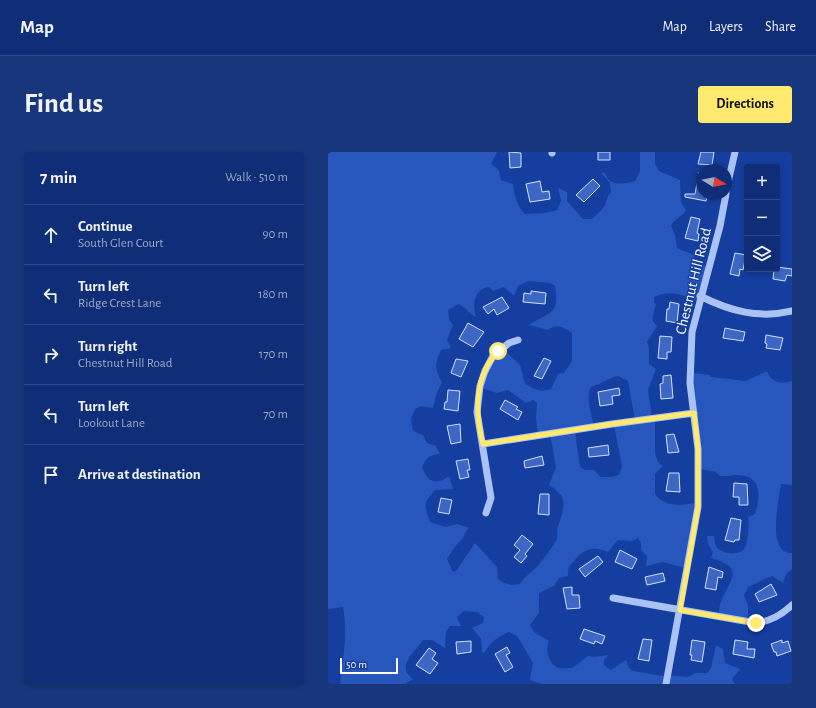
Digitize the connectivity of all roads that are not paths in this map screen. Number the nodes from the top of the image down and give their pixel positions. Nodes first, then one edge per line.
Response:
1 (735, 152) edge
2 (732, 165) edge
3 (725, 200) edge
4 (700, 296) junction
5 (792, 311) edge
6 (518, 340) dead end
7 (694, 413) junction
8 (483, 444) junction
9 (486, 513) dead end
10 (613, 598) dead end
11 (792, 605) edge
12 (680, 610) junction
13 (666, 684) edge

1 - 2 street
3 - 4 street, Chestnut Hill Road
4 - 5 street
4 - 7 street, Chestnut Hill Road
6 - 8 street
7 - 8 street
7 - 12 street, Chestnut Hill Road
8 - 9 street
10 - 12 street
11 - 12 street
12 - 13 street, Chestnut Hill Road

